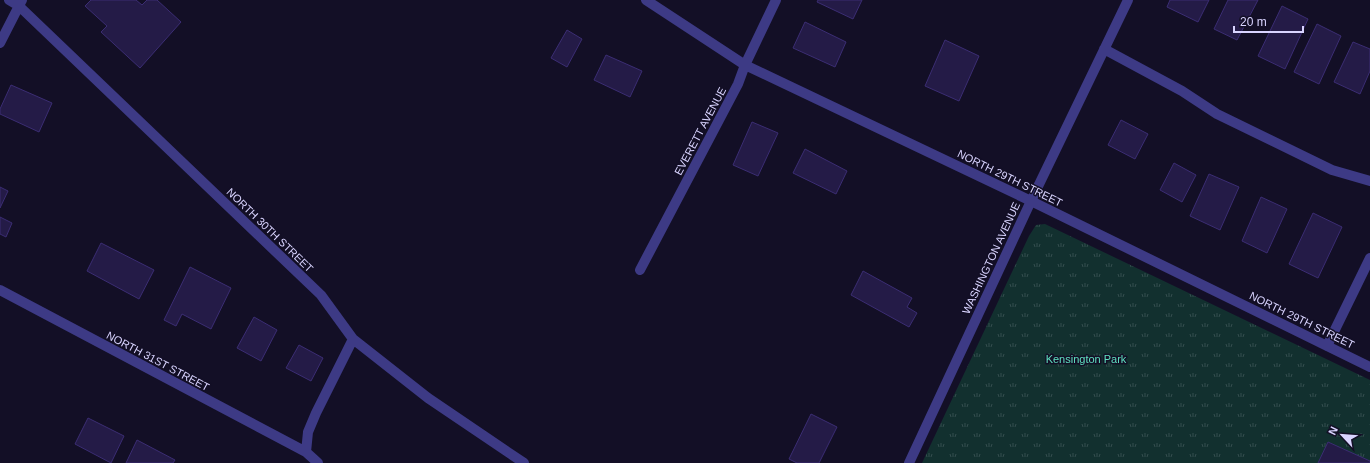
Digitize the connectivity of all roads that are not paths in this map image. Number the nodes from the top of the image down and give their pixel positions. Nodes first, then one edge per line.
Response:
1 (9, 0) edge
2 (646, 0) edge
3 (776, 0) edge
4 (1128, 0) edge
5 (20, 3) edge
6 (0, 43) edge
7 (1104, 49) junction
8 (745, 65) junction
9 (1370, 182) edge
10 (1031, 201) junction
11 (1370, 258) edge
12 (640, 270) dead end
13 (0, 290) edge
14 (353, 339) junction
15 (1327, 346) junction
16 (1370, 367) edge
17 (306, 452) junction
18 (318, 463) edge
19 (524, 463) edge
20 (909, 463) edge

1 - 5 street, NORTH 30TH STREET
2 - 8 street, NORTH 29TH STREET
3 - 8 street, EVERETT AVENUE
4 - 7 street, WASHINGTON AVENUE
5 - 6 street
5 - 14 street, NORTH 30TH STREET
7 - 9 street
7 - 10 street, WASHINGTON AVENUE
8 - 10 street, NORTH 29TH STREET
8 - 12 street, EVERETT AVENUE
10 - 15 street, NORTH 29TH STREET
10 - 20 street, WASHINGTON AVENUE
11 - 15 street
13 - 17 street, NORTH 31ST STREET
14 - 17 street
14 - 19 street, NORTH 30TH STREET
15 - 16 street, NORTH 29TH STREET
17 - 18 street

